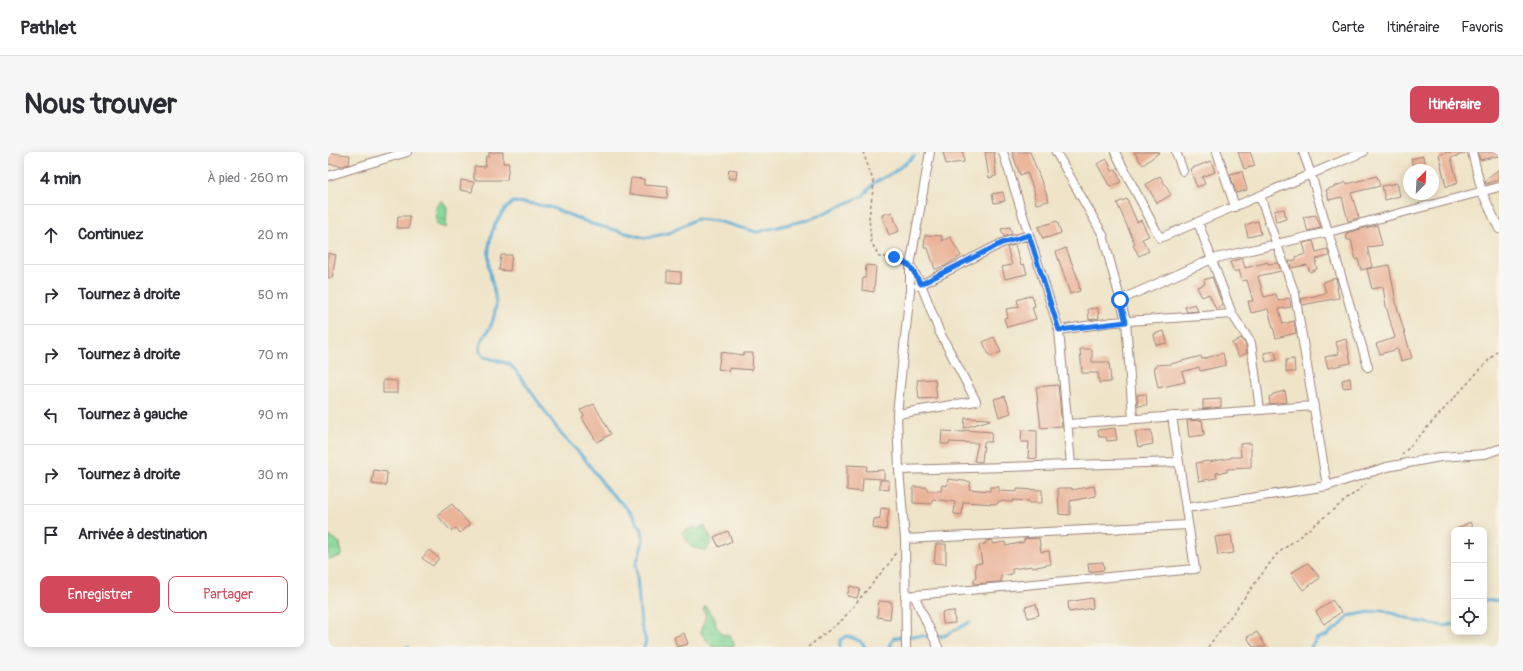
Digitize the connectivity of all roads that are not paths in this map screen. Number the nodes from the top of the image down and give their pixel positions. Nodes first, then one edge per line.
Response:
1 (407, 152) edge
2 (930, 152) edge
3 (1003, 152) edge
4 (1056, 152) edge
5 (1116, 152) edge
6 (1176, 152) edge
7 (1217, 152) edge
8 (1303, 152) edge
9 (1363, 152) edge
10 (1472, 152) edge
11 (1183, 171) dead end
12 (1311, 174) junction
13 (328, 176) edge
14 (1499, 187) edge
15 (1482, 192) junction
16 (1260, 196) junction
17 (1235, 207) junction
18 (1198, 222) junction
19 (1499, 229) edge
20 (1328, 232) junction
21 (1029, 235) junction
22 (1277, 245) junction
23 (1212, 259) junction
24 (910, 266) junction
25 (921, 284) junction
26 (910, 290) junction
27 (1120, 300) junction
28 (1232, 314) junction
29 (1126, 322) junction
30 (1059, 330) junction
31 (1368, 367) dead end
32 (1314, 406) junction
33 (1260, 410) junction
34 (897, 414) junction
35 (1172, 416) junction
36 (1134, 419) junction
37 (1068, 424) junction
38 (1499, 449) edge
39 (1179, 462) junction
40 (1071, 465) junction
41 (899, 470) junction
42 (1327, 486) junction
43 (1186, 508) junction
44 (1188, 525) junction
45 (904, 539) junction
46 (914, 595) junction
47 (905, 596) junction
48 (906, 647) edge
49 (938, 647) edge

1 - 13 street
2 - 24 street
3 - 21 street
4 - 27 street
5 - 18 street
6 - 11 street
7 - 17 street
8 - 12 street
9 - 12 street
10 - 15 street
12 - 16 street
12 - 20 street
14 - 15 street
15 - 19 street
15 - 20 street
16 - 17 street
16 - 22 street
17 - 18 street
18 - 23 street
20 - 22 street
20 - 31 street
21 - 25 street
21 - 30 street
22 - 23 street
22 - 32 street
23 - 27 street
23 - 28 street
24 - 25 street
24 - 26 street
25 - 26 street
25 - 34 street
26 - 34 street
27 - 29 street
28 - 29 street
28 - 33 street
29 - 30 street
29 - 36 street
30 - 37 street
32 - 33 street
32 - 42 street
33 - 35 street
34 - 41 street
35 - 36 street
35 - 39 street
36 - 37 street
37 - 40 street
38 - 42 street
39 - 40 street
39 - 43 street
40 - 41 street
41 - 45 street
42 - 43 street
43 - 44 street
44 - 45 street
44 - 46 street
45 - 47 street
46 - 47 street
46 - 49 street
47 - 48 street

